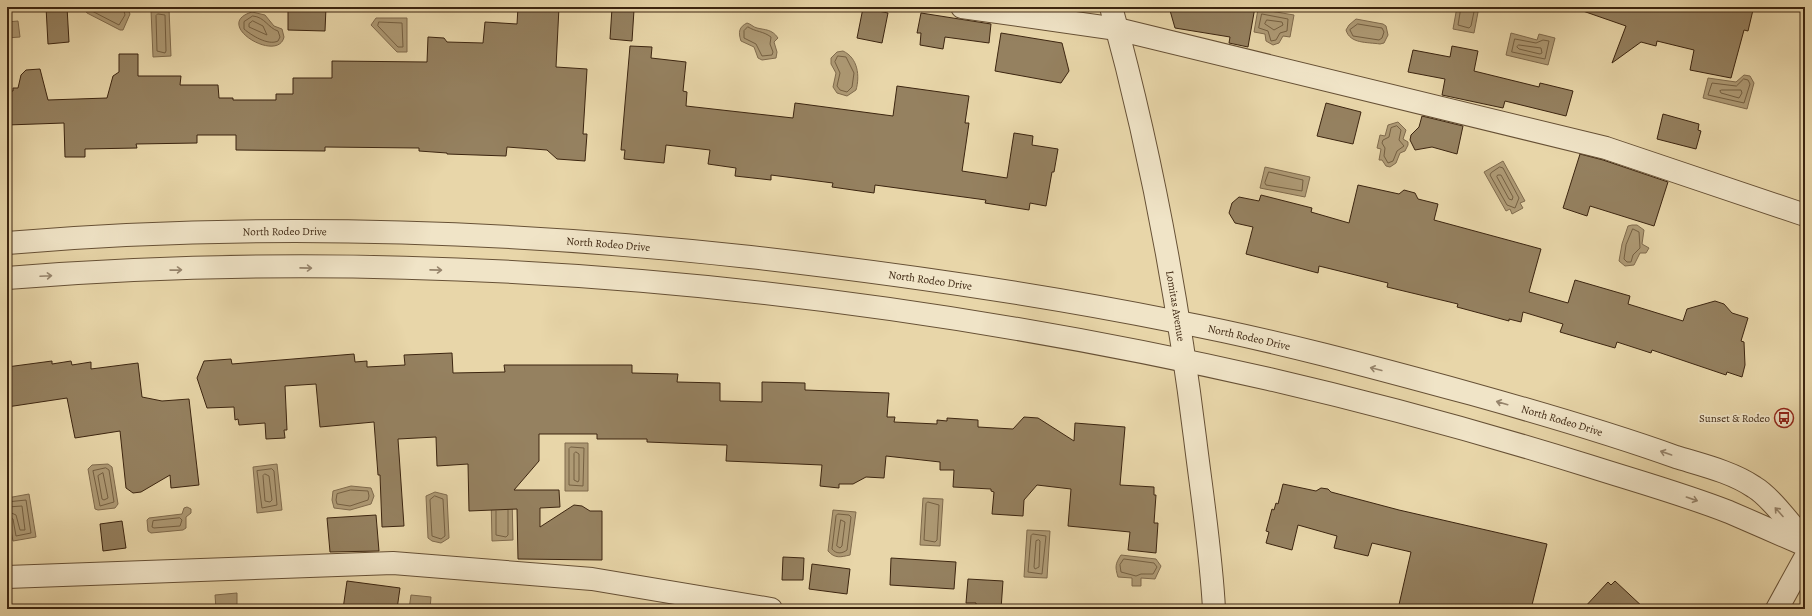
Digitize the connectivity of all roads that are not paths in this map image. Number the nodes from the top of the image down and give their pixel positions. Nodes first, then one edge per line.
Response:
1 (962, 7) edge
2 (1111, 7) edge
3 (1117, 29) junction
4 (1805, 216) edge
5 (7, 243) edge
6 (7, 278) edge
7 (1179, 322) junction
8 (1185, 360) junction
9 (1805, 541) edge
10 (1805, 545) edge
11 (1805, 558) edge
12 (7, 577) edge
13 (771, 609) edge
14 (1214, 609) edge
15 (1777, 609) edge

1 - 3 street
2 - 3 street, Lomitas Avenue
3 - 4 street
3 - 7 street, Lomitas Avenue
5 - 7 street, North Rodeo Drive
6 -> 8 street
7 - 8 street, Lomitas Avenue
9 -> 7 street, North Rodeo Drive
8 -> 10 street
8 - 14 street, Lomitas Avenue
11 - 15 street
12 - 13 street

